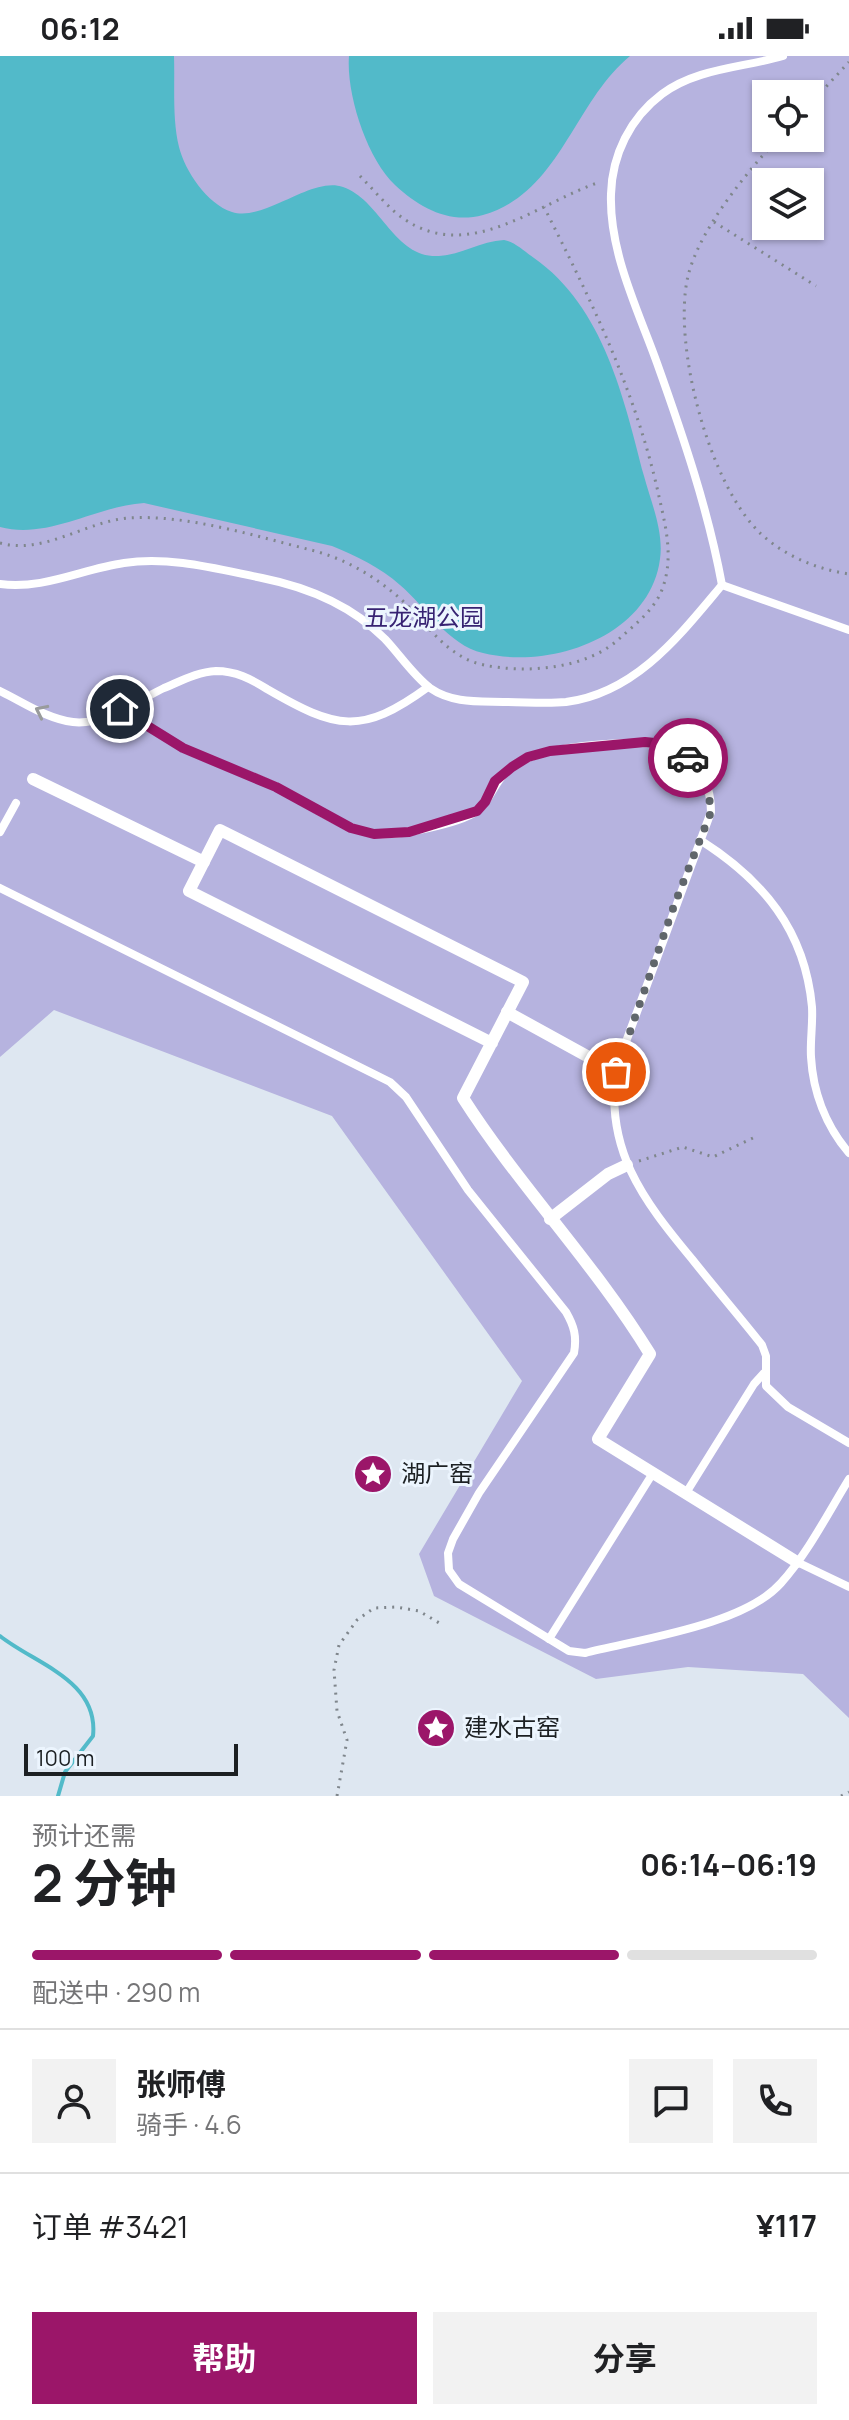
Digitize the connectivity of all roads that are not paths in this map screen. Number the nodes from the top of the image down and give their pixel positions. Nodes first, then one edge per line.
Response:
1 (783, 56) edge
2 (0, 584) edge
3 (722, 585) junction
4 (849, 630) edge
5 (428, 687) junction
6 (0, 691) edge
7 (120, 709) junction
8 (33, 779) dead end
9 (16, 803) dead end
10 (0, 832) edge
11 (700, 840) junction
12 (204, 862) junction
13 (0, 888) edge
14 (507, 1012) junction
15 (492, 1043) junction
16 (616, 1072) junction
17 (849, 1153) edge
18 (627, 1165) junction
19 (550, 1219) junction
20 (764, 1373) junction
21 (849, 1443) edge
22 (653, 1473) junction
23 (849, 1479) edge
24 (686, 1493) junction
25 (797, 1562) junction
26 (849, 1587) edge
27 (549, 1639) junction

1 - 3 lane
2 - 5 lane
3 - 4 lane
3 - 5 lane
5 - 7 lane
7 -> 6 lane
7 - 11 lane
8 - 12 street
9 - 10 lane
11 - 16 lane
11 - 17 lane
12 - 14 street
12 - 15 street
13 - 27 lane
14 - 15 street
14 - 16 street
15 - 19 street
16 - 18 lane
18 - 19 street
18 - 20 lane
19 - 22 street
20 - 21 lane
20 - 24 lane
22 - 24 street
22 - 27 lane
23 - 25 lane
24 - 25 street
25 - 26 lane
25 - 27 lane

